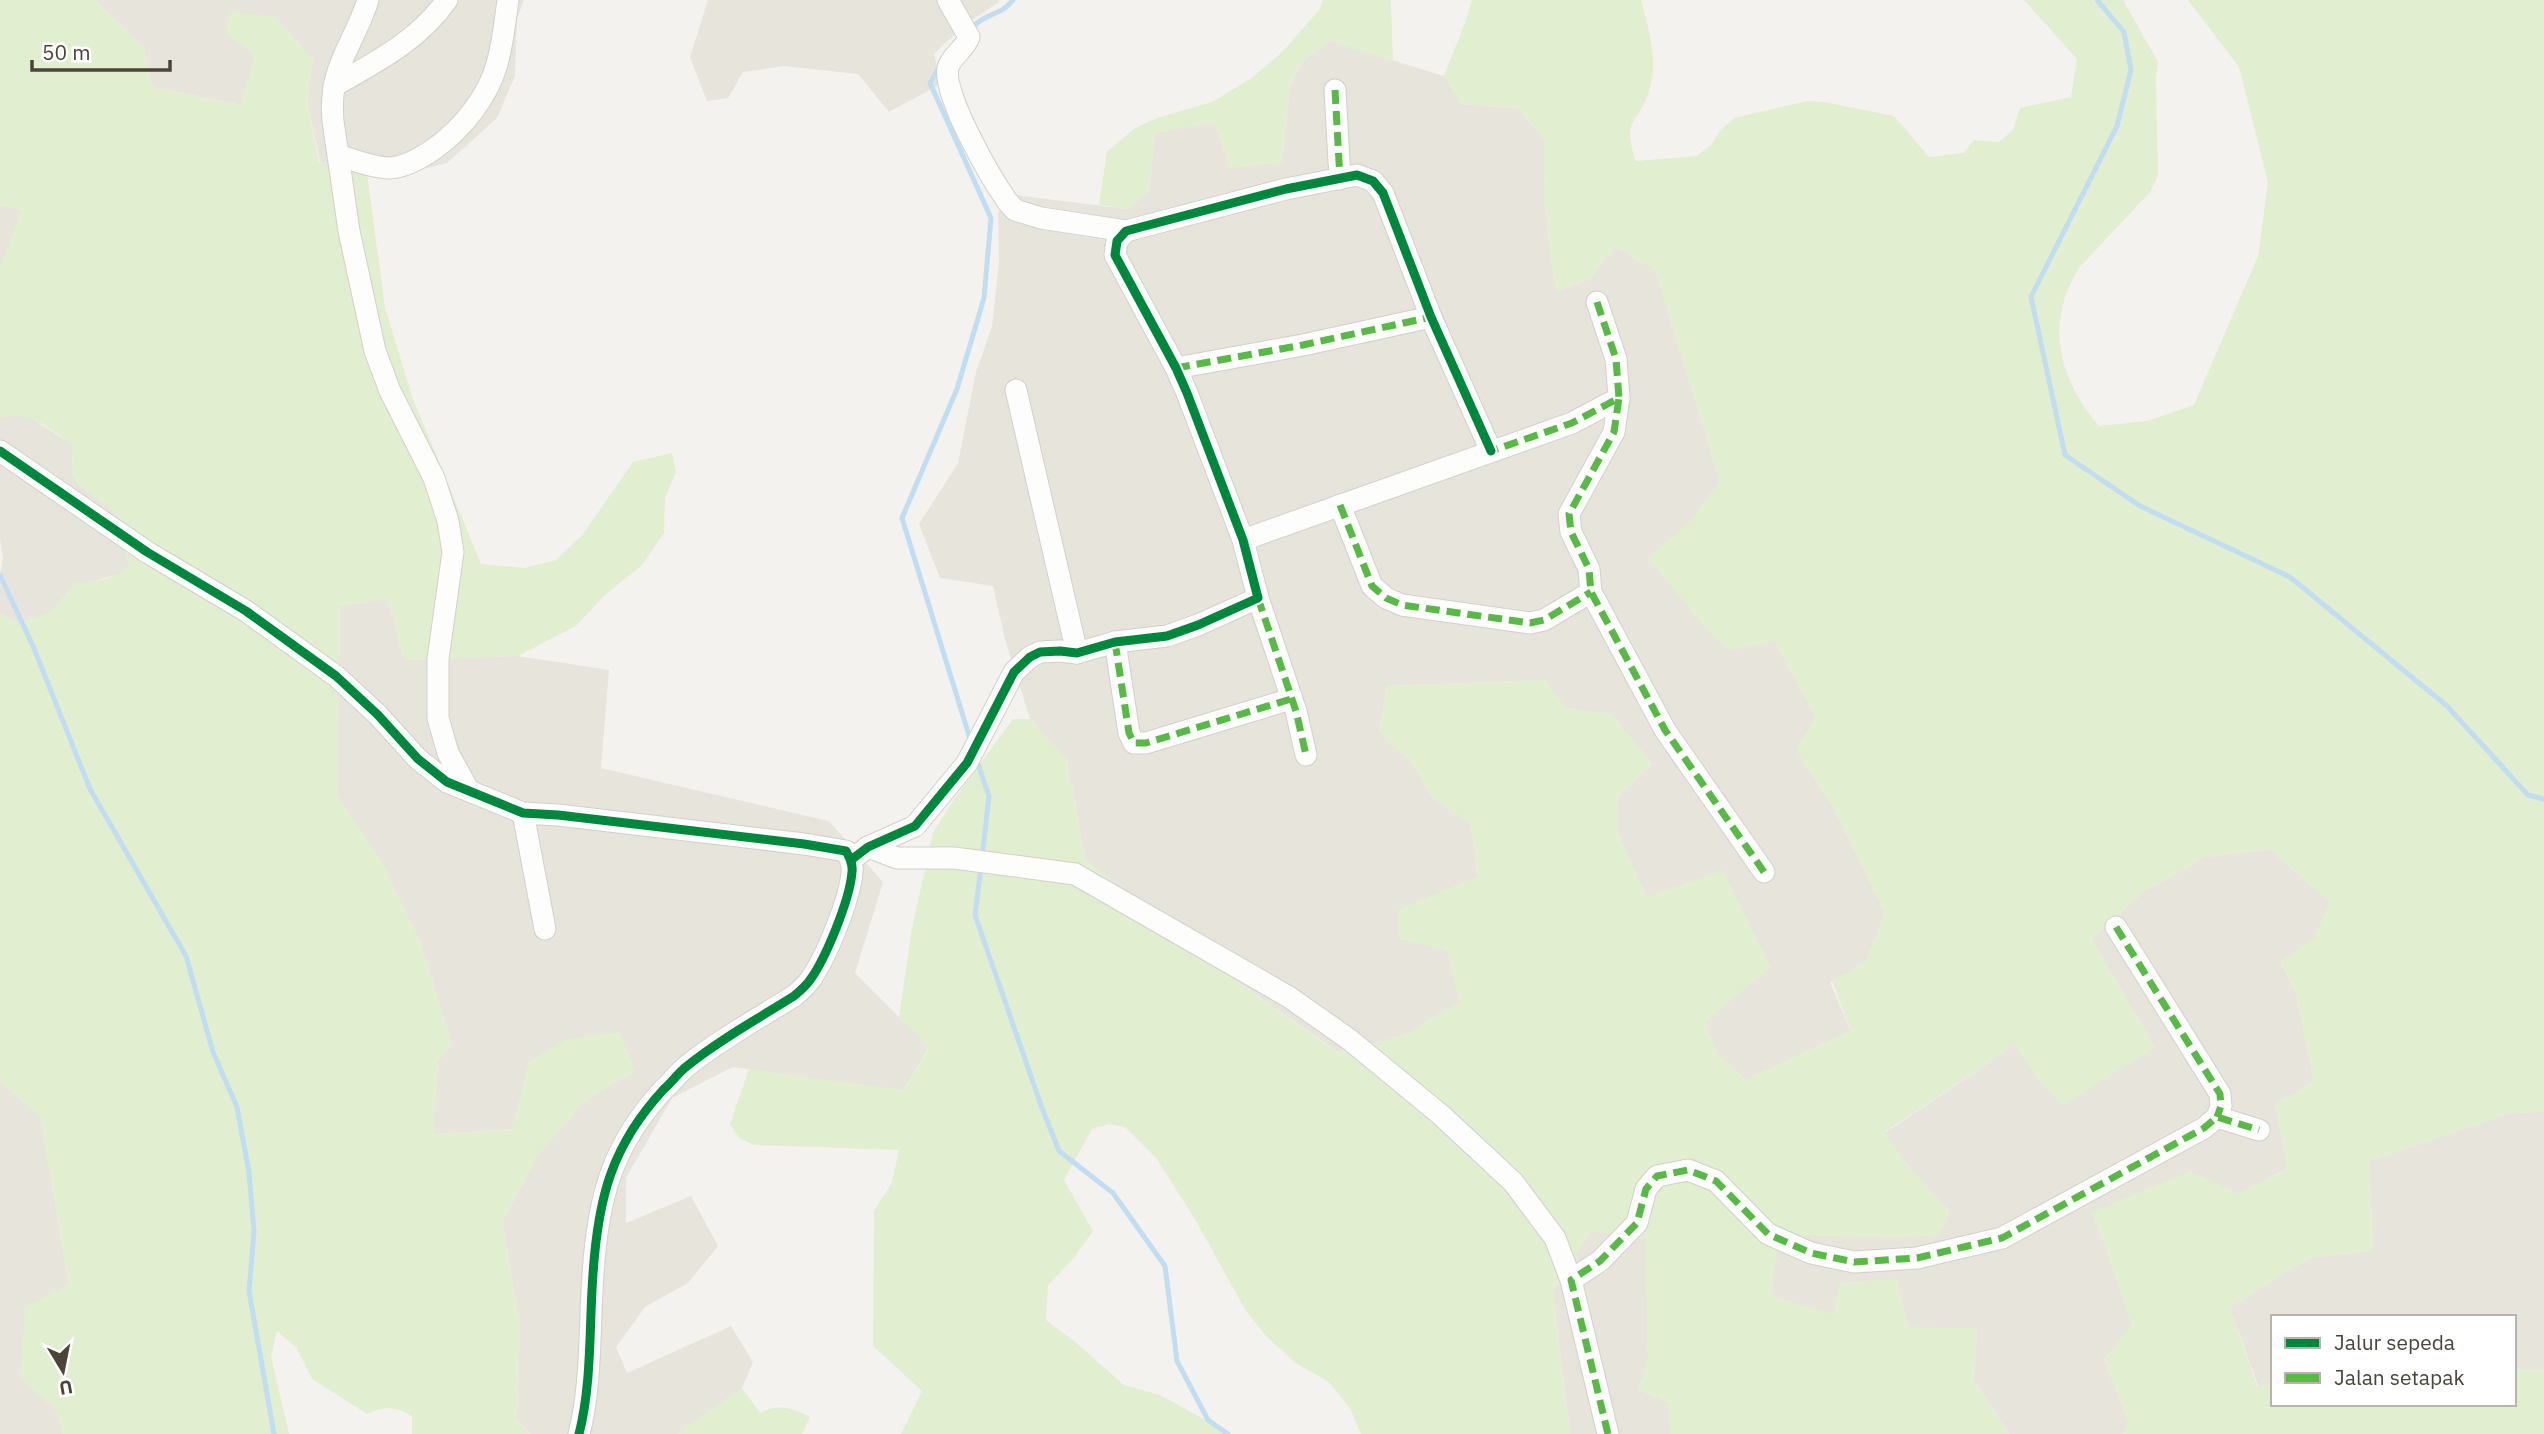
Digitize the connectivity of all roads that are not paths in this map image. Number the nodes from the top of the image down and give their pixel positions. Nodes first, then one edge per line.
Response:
1 (368, 0) edge
2 (447, 0) edge
3 (508, 0) edge
4 (948, 0) edge
5 (334, 86) junction
6 (1335, 90) dead end
7 (338, 155) junction
8 (1340, 179) junction
9 (1126, 231) junction
10 (1597, 302) dead end
11 (1431, 317) junction
12 (1176, 368) junction
13 (1017, 390) dead end
14 (1619, 398) junction
15 (0, 451) edge
16 (1491, 451) junction
17 (1340, 505) junction
18 (1243, 540) junction
19 (1591, 592) junction
20 (1258, 598) junction
21 (1115, 642) junction
22 (1077, 653) junction
23 (1291, 699) junction
24 (1306, 755) dead end
25 (469, 791) junction
26 (523, 813) junction
27 (868, 848) junction
28 (851, 860) junction
29 (1764, 872) dead end
30 (2116, 927) dead end
31 (545, 929) dead end
32 (2217, 1117) junction
33 (2259, 1130) dead end
34 (1571, 1280) junction
35 (579, 1434) edge
36 (1608, 1434) edge

1 - 5 street
2 - 5 street
3 - 7 street
4 - 9 street
5 - 7 street
6 - 8 street
7 - 25 street
8 - 9 street
8 - 11 street
9 - 12 street
10 - 14 street
11 - 12 street
11 - 16 street
12 - 18 street
13 - 22 street
14 - 16 street
14 - 19 street
15 - 25 street
16 - 17 street
17 - 18 street
17 - 19 street
18 - 20 street
19 - 29 street
20 - 21 street
20 - 23 street
21 - 22 street
21 - 23 street
22 - 27 street
23 - 24 street
25 - 26 street
26 - 28 street
26 - 31 street
27 - 28 street
27 - 34 street
28 - 35 street
30 - 32 street
32 - 33 street
32 - 34 street
34 - 36 street

